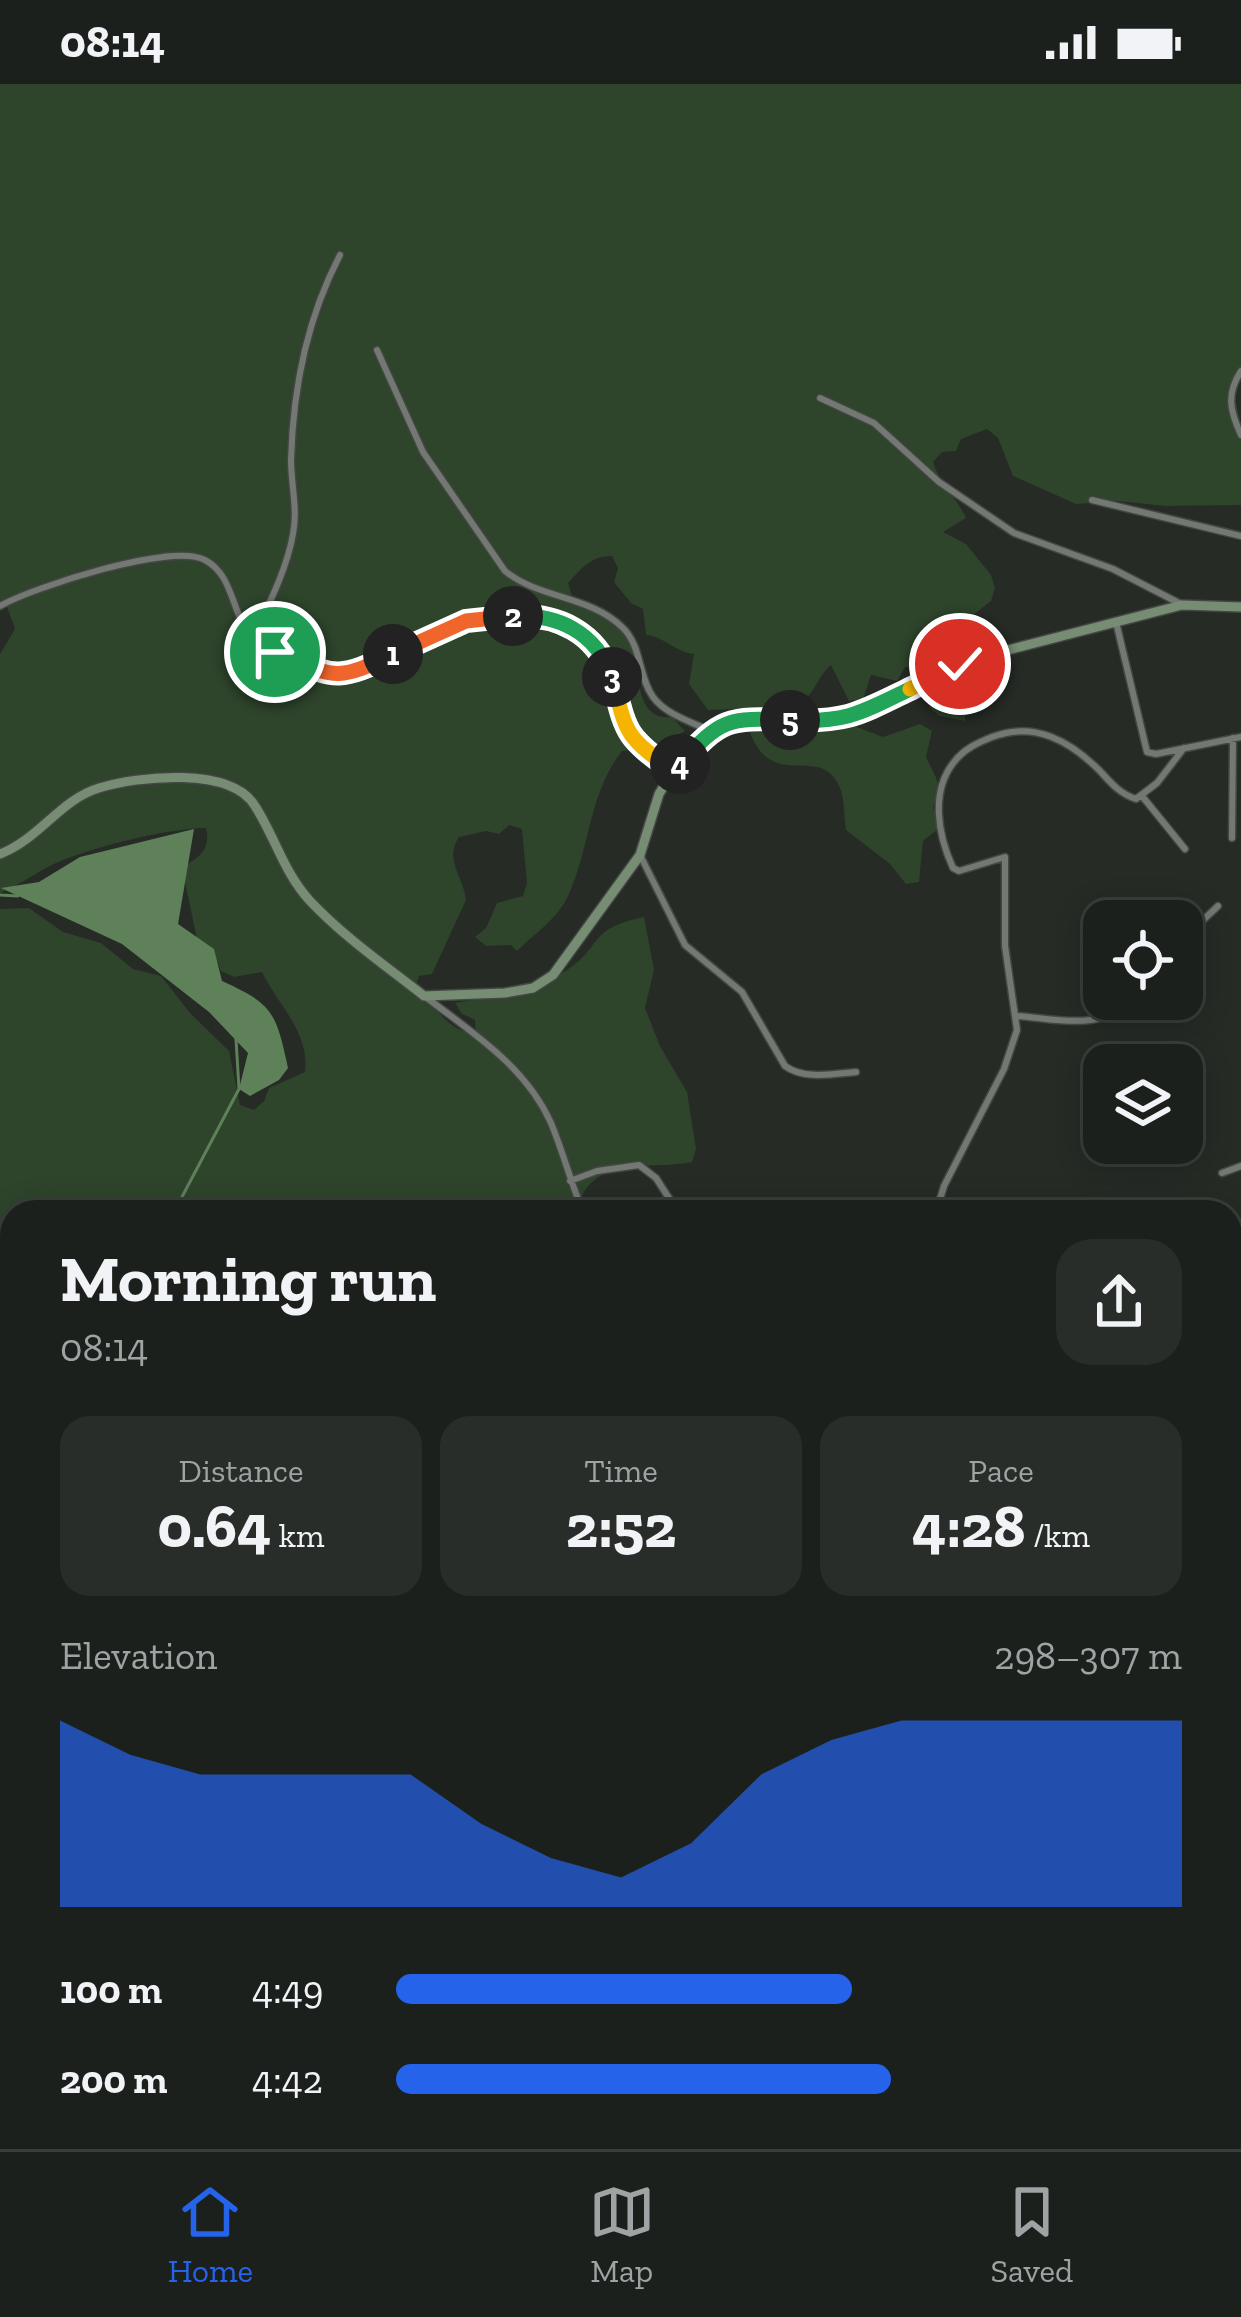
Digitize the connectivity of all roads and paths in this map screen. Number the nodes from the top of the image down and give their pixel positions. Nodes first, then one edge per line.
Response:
1 (340, 255) dead end
2 (376, 350) dead end
3 (1241, 371) edge
4 (820, 398) dead end
5 (1241, 435) edge
6 (1092, 500) dead end
7 (1241, 536) edge
8 (1182, 605) junction
9 (0, 606) edge
10 (1241, 607) edge
11 (1115, 621) junction
12 (252, 637) junction
13 (710, 731) junction
14 (1237, 738) edge
15 (1184, 748) junction
16 (673, 771) junction
17 (1142, 796) junction
18 (1232, 838) dead end
19 (1185, 849) dead end
20 (0, 854) edge
21 (640, 855) junction
22 (1218, 906) dead end
23 (1203, 920) edge
24 (424, 996) junction
25 (1017, 1016) junction
26 (1096, 1020) edge
27 (856, 1072) dead end
28 (1241, 1166) edge
29 (1222, 1173) dead end
30 (570, 1181) junction
31 (578, 1200) edge
32 (670, 1200) edge
33 (940, 1200) edge

1 - 12 street
2 - 13 street
3 - 5 street
4 - 8 street
6 - 7 street
8 - 10 street
8 - 11 street
9 - 12 street
11 - 13 street
11 - 15 street
12 - 16 street
13 - 16 street
14 - 15 street
14 - 18 street
15 - 17 street
16 - 21 street
17 - 19 street
17 - 25 street
20 - 24 street
21 - 24 street
21 - 27 street
22 - 23 street
24 - 30 street
25 - 26 street
25 - 33 street
28 - 29 street
30 - 31 street
30 - 32 street

